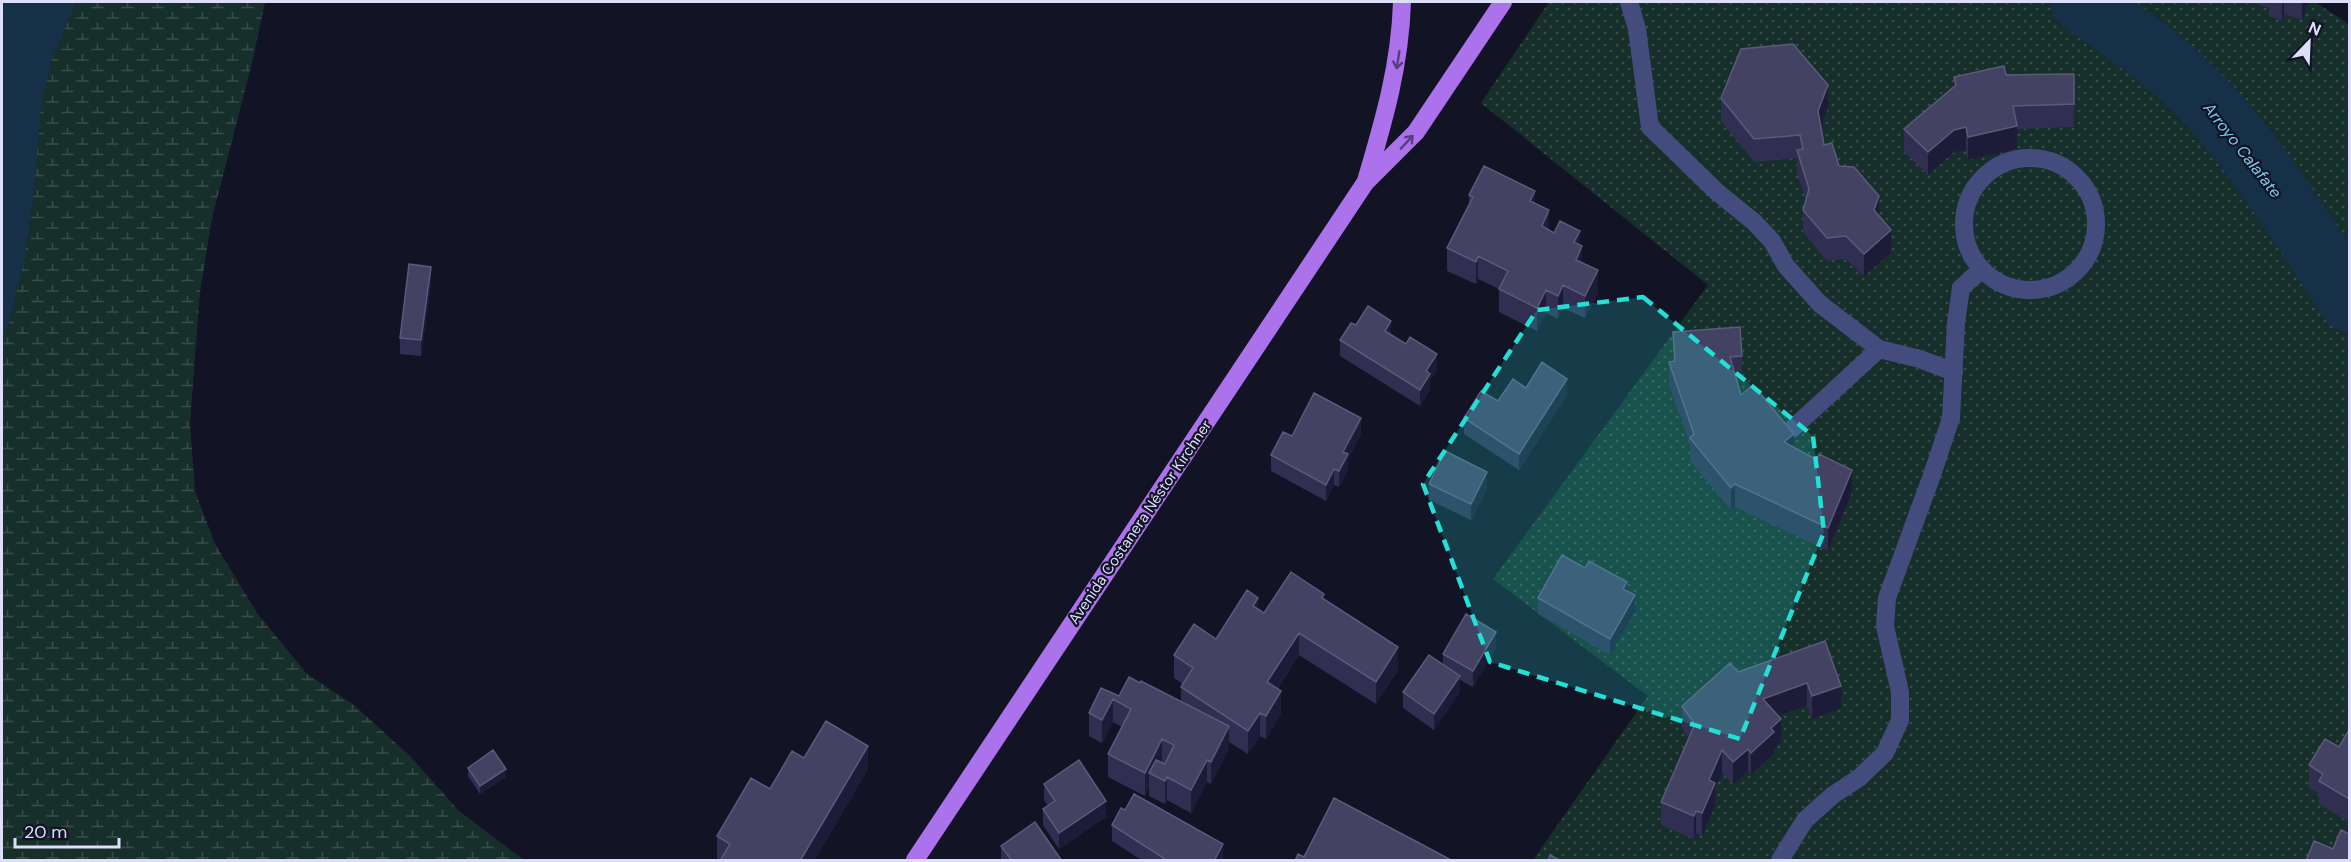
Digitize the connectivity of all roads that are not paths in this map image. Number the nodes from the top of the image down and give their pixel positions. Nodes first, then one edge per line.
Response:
1 (1402, 2) edge
2 (1503, 2) edge
3 (1629, 2) edge
4 (1365, 183) junction
5 (1982, 269) junction
6 (1879, 349) junction
7 (1954, 372) junction
8 (1792, 429) edge
9 (915, 861) edge
10 (1780, 861) edge

1 -> 4 main road, Avenida Costanera Néstor Kirchner
4 -> 2 main road, Avenida Costanera Néstor Kirchner
3 - 6 street
4 - 9 main road, Avenida Costanera Néstor Kirchner
5 - 5 street
5 - 7 street
6 - 7 street
6 - 8 street
7 - 10 street

